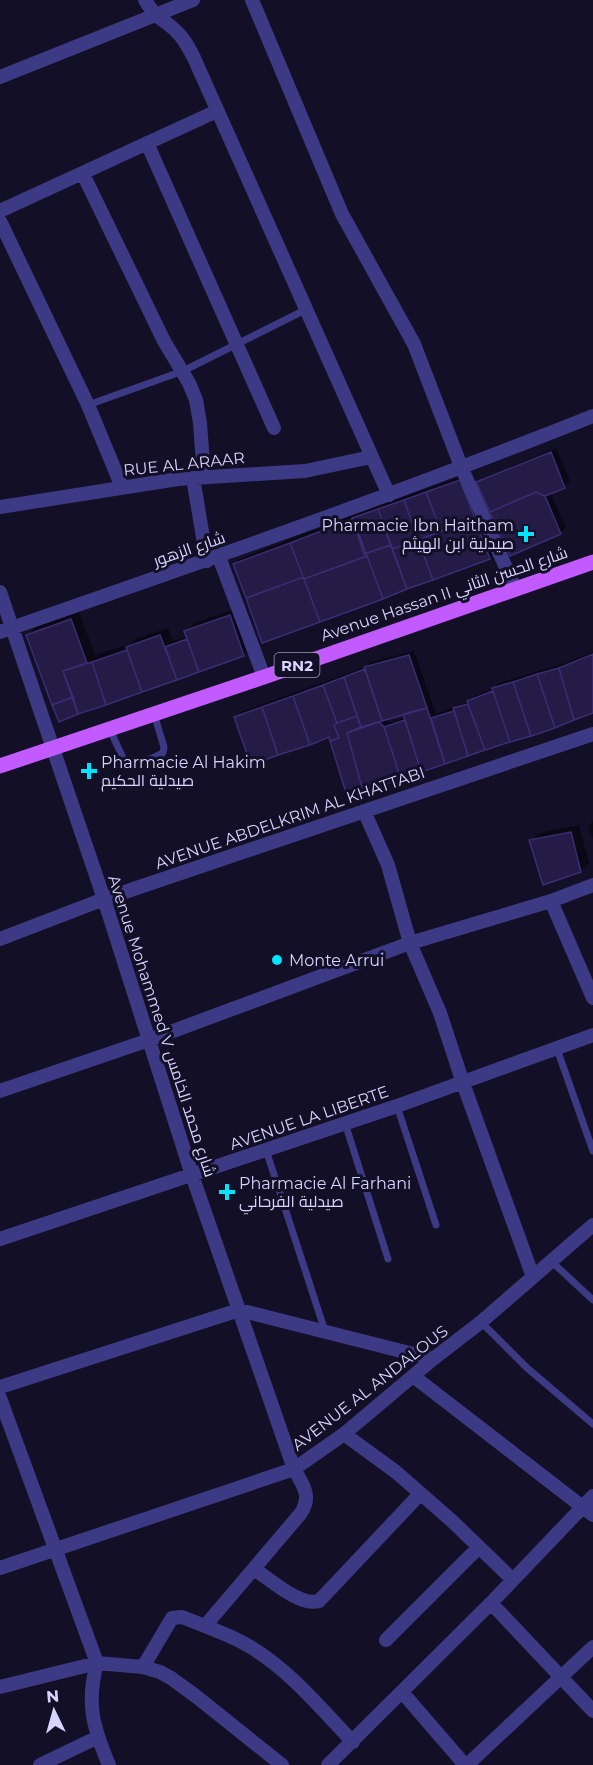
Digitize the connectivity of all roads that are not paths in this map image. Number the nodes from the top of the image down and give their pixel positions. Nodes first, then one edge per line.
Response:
1 (145, 0) edge
2 (193, 0) edge
3 (252, 0) edge
4 (154, 15) junction
5 (0, 77) edge
6 (217, 111) junction
7 (147, 143) junction
8 (83, 174) junction
9 (0, 211) edge
10 (0, 221) edge
11 (305, 310) junction
12 (236, 345) junction
13 (183, 371) junction
14 (88, 405) junction
15 (593, 416) edge
16 (274, 428) dead end
17 (371, 457) junction
18 (462, 469) junction
19 (198, 477) junction
20 (122, 487) junction
21 (388, 495) junction
22 (0, 507) edge
23 (213, 559) junction
24 (593, 562) edge
25 (515, 588) junction
26 (0, 592) edge
27 (6, 630) edge
28 (264, 677) junction
29 (154, 714) junction
30 (110, 730) junction
31 (593, 734) edge
32 (53, 747) junction
33 (0, 766) edge
34 (364, 811) junction
35 (593, 885) edge
36 (104, 899) junction
37 (551, 901) junction
38 (0, 939) edge
39 (410, 943) junction
40 (593, 998) edge
41 (593, 1035) edge
42 (149, 1040) junction
43 (557, 1049) junction
44 (463, 1083) junction
45 (0, 1091) edge
46 (397, 1106) junction
47 (345, 1123) junction
48 (266, 1150) junction
49 (593, 1151) edge
50 (192, 1175) junction
51 (436, 1225) dead end
52 (593, 1226) edge
53 (0, 1239) edge
54 (388, 1259) dead end
55 (551, 1261) junction
56 (533, 1276) junction
57 (593, 1300) edge
58 (239, 1310) junction
59 (481, 1322) junction
60 (325, 1331) junction
61 (433, 1359) junction
62 (413, 1376) junction
63 (0, 1387) edge
64 (0, 1398) edge
65 (593, 1424) edge
66 (344, 1434) junction
67 (294, 1469) junction
68 (420, 1494) junction
69 (590, 1506) edge
70 (479, 1547) junction
71 (56, 1551) junction
72 (0, 1569) edge
73 (254, 1569) junction
74 (512, 1579) junction
75 (491, 1603) junction
76 (205, 1626) junction
77 (386, 1640) dead end
78 (593, 1647) edge
79 (97, 1663) junction
80 (143, 1667) junction
81 (560, 1678) junction
82 (0, 1688) edge
83 (402, 1692) junction
84 (593, 1712) edge
85 (98, 1737) junction
86 (353, 1742) junction
87 (40, 1765) edge
88 (109, 1765) edge
89 (282, 1765) edge
90 (328, 1765) edge
91 (466, 1765) edge

1 - 4 street
2 - 4 street
3 - 18 street
4 - 5 street
4 - 6 street
6 - 7 street
6 - 11 street
7 - 8 street
7 - 12 street
8 - 9 street
8 - 13 street
10 - 14 street
11 - 12 lane
11 - 17 street
12 - 13 lane
12 - 16 street
13 - 14 lane
13 - 19 street
14 - 20 street
15 - 18 street, شارع الزهور
17 - 19 street, RUE AL ARAAR
17 - 21 street
18 - 21 street, شارع الزهور
18 - 25 street
19 - 20 street, RUE AL ARAAR
19 - 23 street
20 - 22 street, RUE AL ARAAR
21 - 23 street, شارع الزهور
23 - 27 street, شارع الزهور
23 - 28 street
24 - 25 main road, Avenue Hassan II شارع الحسن الثاني / RN2
25 - 28 main road, Avenue Hassan II شارع الحسن الثاني / RN2
26 - 27 street, Avenue Mohammed V شارع محمد الخامس
27 - 32 street, Avenue Mohammed V شارع محمد الخامس
28 - 29 main road, Avenue Hassan II شارع الحسن الثاني / RN2
29 - 30 main road, Avenue Hassan II شارع الحسن الثاني / RN2
29 - 30 lane
30 - 32 main road, Avenue Hassan II شارع الحسن الثاني / RN2
31 - 34 street, AVENUE ABDELKRIM AL KHATTABI
32 - 33 main road, Avenue Hassan II شارع الحسن الثاني / RN2
32 - 36 street, Avenue Mohammed V شارع محمد الخامس
34 - 36 street, AVENUE ABDELKRIM AL KHATTABI
34 - 39 street
35 - 37 street
36 - 38 street, AVENUE ABDELKRIM AL KHATTABI
36 - 42 street, Avenue Mohammed V شارع محمد الخامس
37 - 39 street
37 - 40 street
39 - 42 street
39 - 44 street
41 - 43 street, AVENUE LA LIBERTE
42 - 45 street
42 - 50 street, Avenue Mohammed V شارع محمد الخامس
43 - 44 street, AVENUE LA LIBERTE
43 - 49 lane
44 - 46 street, AVENUE LA LIBERTE
44 - 56 street
46 - 47 street, AVENUE LA LIBERTE
46 - 51 lane
47 - 48 street, AVENUE LA LIBERTE
47 - 54 lane
48 - 50 street, AVENUE LA LIBERTE
48 - 60 lane
50 - 53 street, AVENUE LA LIBERTE
50 - 58 street, Avenue Mohammed V شارع محمد الخامس
52 - 55 street, AVENUE AL ANDALOUS
55 - 56 street, AVENUE AL ANDALOUS
55 - 57 lane
56 - 59 street, AVENUE AL ANDALOUS
58 - 60 street
58 - 63 street
58 - 67 street, Avenue Mohammed V شارع محمد الخامس
59 - 61 street, AVENUE AL ANDALOUS
59 - 65 lane
60 - 61 street
61 - 62 street, AVENUE AL ANDALOUS
62 - 66 street, AVENUE AL ANDALOUS
62 - 69 street
64 - 71 street
66 - 67 street, AVENUE AL ANDALOUS
66 - 68 street
67 - 71 street, AVENUE AL ANDALOUS
67 - 73 street, Avenue Mohammed V شارع محمد الخامس
68 - 70 street
68 - 73 street
69 - 74 street
70 - 74 street
70 - 77 street
71 - 72 street, AVENUE AL ANDALOUS
71 - 79 street
73 - 76 street, Avenue Mohammed V شارع محمد الخامس
74 - 75 street
75 - 81 street
75 - 83 street
76 - 80 street
76 - 86 street
78 - 81 street
79 - 80 street
79 - 82 street
79 - 85 street
80 - 89 street
81 - 84 street
81 - 91 street
83 - 86 street
83 - 91 street
85 - 87 street
85 - 88 street
86 - 90 street

